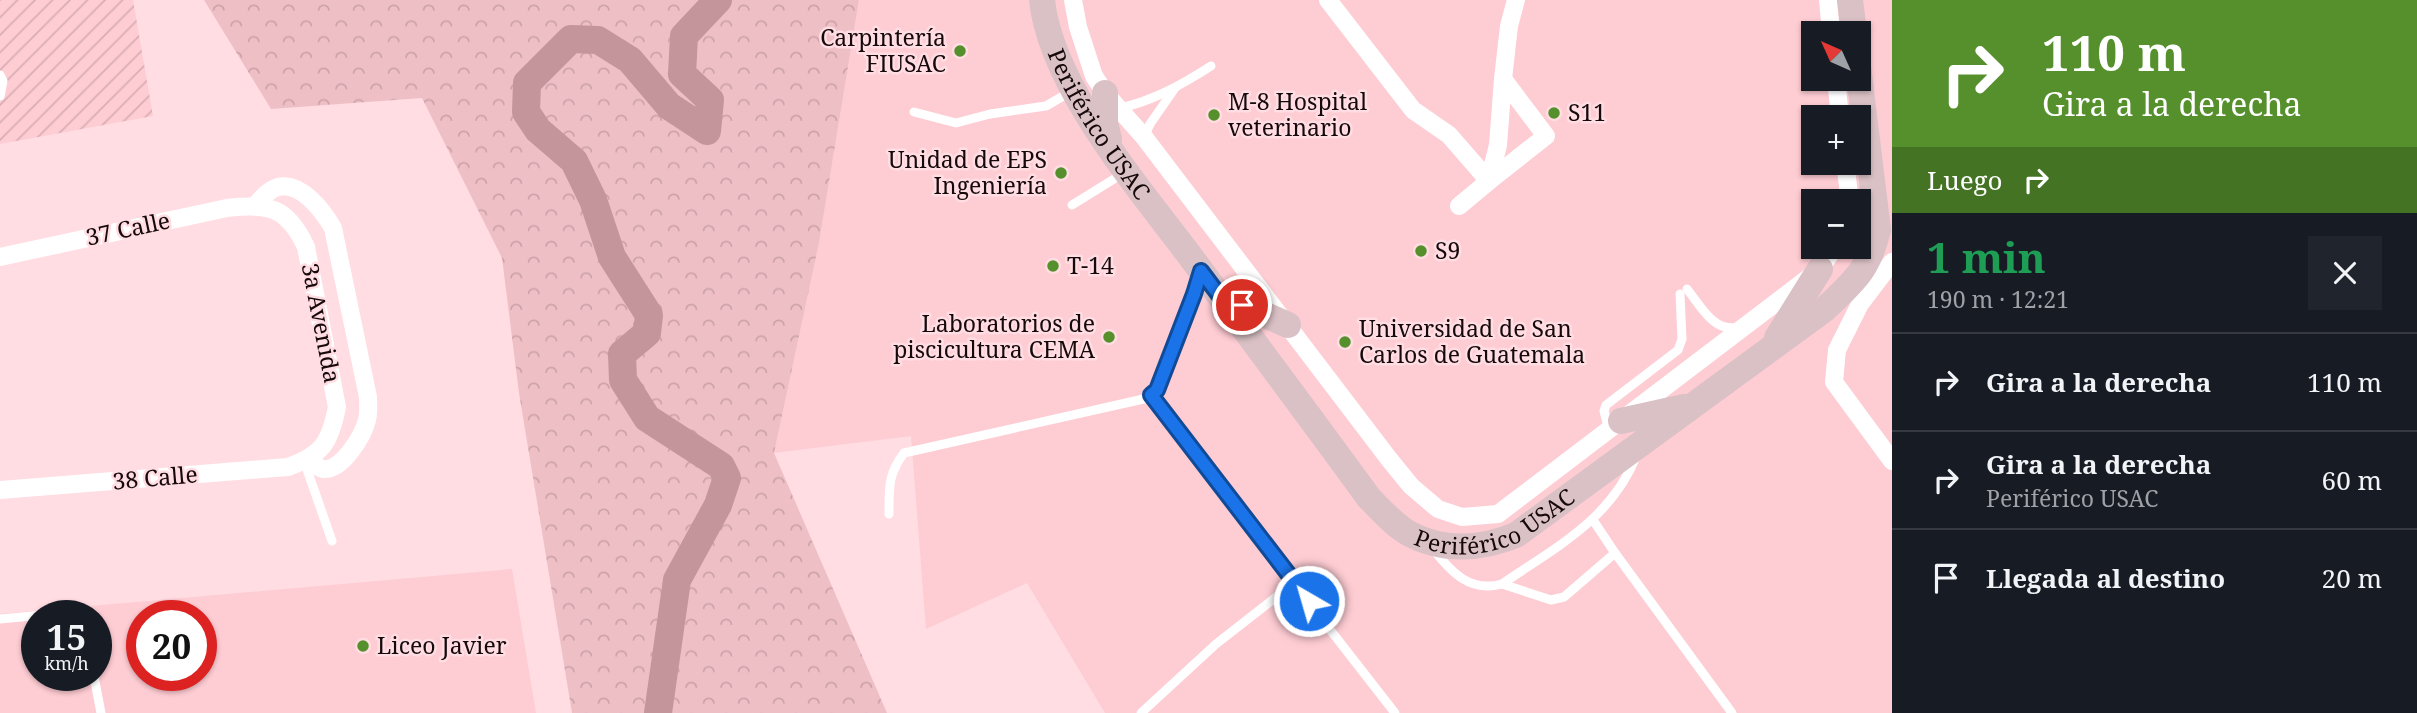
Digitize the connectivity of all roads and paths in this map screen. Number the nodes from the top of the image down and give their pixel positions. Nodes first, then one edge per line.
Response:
1 (1042, 0) edge
2 (1073, 0) edge
3 (1328, 0) edge
4 (1516, 0) edge
5 (1828, 0) edge
6 (1850, 0) edge
7 (1830, 21) edge
8 (1853, 21) edge
9 (1211, 66) dead end
10 (0, 75) edge
11 (1503, 79) junction
12 (1176, 87) junction
13 (1073, 90) junction
14 (1861, 91) edge
15 (0, 96) edge
16 (1113, 100) junction
17 (914, 112) dead end
18 (1144, 137) junction
19 (1118, 160) junction
20 (1489, 181) junction
21 (256, 205) junction
22 (1072, 205) dead end
23 (1459, 206) dead end
24 (0, 257) edge
25 (1827, 259) edge
26 (1892, 261) edge
27 (1820, 269) junction
28 (1201, 271) junction
29 (1219, 295) junction
30 (1288, 325) junction
31 (1747, 325) junction
32 (1771, 349) junction
33 (1151, 395) junction
34 (1694, 405) junction
35 (1615, 425) junction
36 (1642, 443) junction
37 (307, 461) junction
38 (1892, 461) edge
39 (0, 490) edge
40 (889, 514) dead end
41 (1593, 520) junction
42 (332, 541) dead end
43 (1427, 542) junction
44 (1615, 553) junction
45 (1294, 583) junction
46 (1502, 584) junction
47 (21, 617) edge
48 (0, 619) edge
49 (97, 691) edge
50 (101, 713) edge
51 (1141, 713) edge
52 (1395, 713) edge
53 (1732, 713) edge

1 - 13 street, Periférico USAC
2 - 16 street, Periférico USAC
3 - 20 street
4 - 11 street
5 - 7 street
6 - 8 street
9 - 12 lane
10 - 15 lane
11 - 20 street
11 - 20 street
12 - 16 lane
12 - 18 lane
13 - 17 lane
13 - 19 street, Periférico USAC
14 - 32 street, Periférico USAC
16 - 18 street, Periférico USAC
16 - 19 street
18 - 30 street, Periférico USAC
19 - 22 lane
19 - 28 street, Periférico USAC
20 - 23 street
21 - 24 street, 37 Calle
21 - 37 street, 3a Avenida
21 - 37 street, 38 Calle
25 - 27 street, Periférico USAC
26 - 38 street
27 - 31 street, Periférico USAC
27 - 32 street
28 - 29 street, Periférico USAC
28 - 33 lane
29 - 30 street
29 - 43 street, Periférico USAC
30 - 35 street, Periférico USAC
31 - 35 street, Periférico USAC
31 - 35 lane
32 - 34 street, Periférico USAC
33 - 40 lane
33 - 45 lane
34 - 35 street
34 - 36 street, Periférico USAC
36 - 41 lane
36 - 43 street, Periférico USAC
37 - 39 street, 38 Calle
37 - 42 lane
41 - 44 lane
41 - 46 lane
43 - 46 lane
44 - 46 lane
44 - 53 lane
45 - 51 lane
45 - 52 lane
47 - 48 lane
49 - 50 lane

